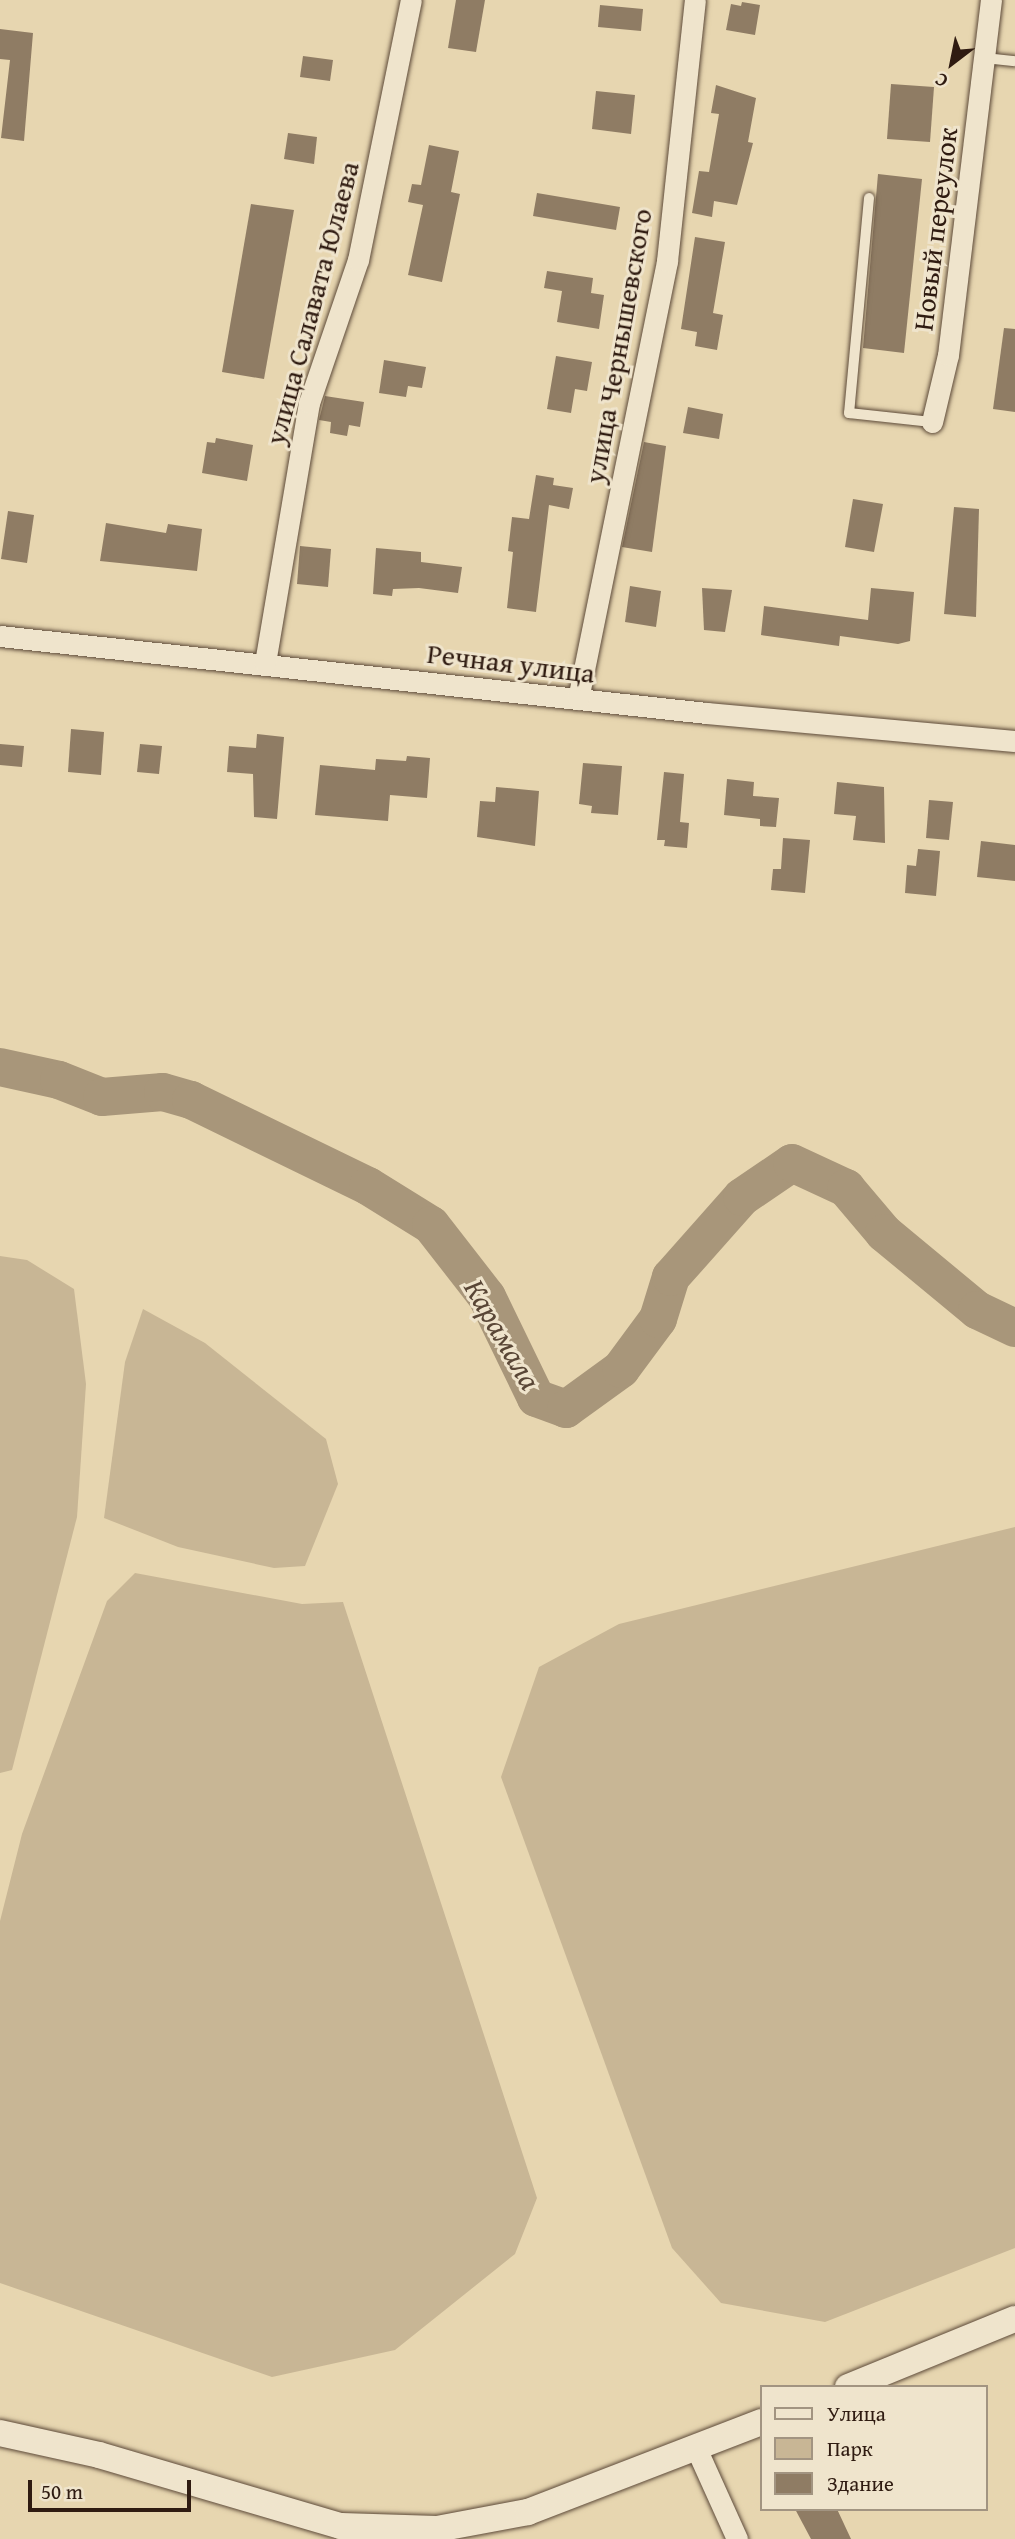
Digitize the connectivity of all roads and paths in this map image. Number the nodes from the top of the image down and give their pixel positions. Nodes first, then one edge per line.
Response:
1 (411, 0) edge
2 (695, 0) edge
3 (991, 0) edge
4 (985, 58) junction
5 (1015, 61) edge
6 (869, 198) dead end
7 (932, 422) joint
8 (0, 636) edge
9 (265, 663) junction
10 (578, 699) junction
11 (1015, 741) edge
12 (1015, 2319) edge
13 (853, 2385) edge
14 (760, 2421) edge
15 (0, 2433) edge
16 (696, 2448) junction
17 (384, 2533) edge
18 (737, 2539) edge

1 - 9 street, улица Салавата Юлаева
2 - 10 street, улица Чернышевского
3 - 4 street, Новый переулок
4 - 5 lane
4 - 7 street, Новый переулок
6 - 7 lane
8 - 9 street, Речная улица
9 - 10 street, Речная улица
10 - 11 street, Речная улица
12 - 13 street
14 - 16 street
15 - 17 street
16 - 17 street
16 - 18 street

